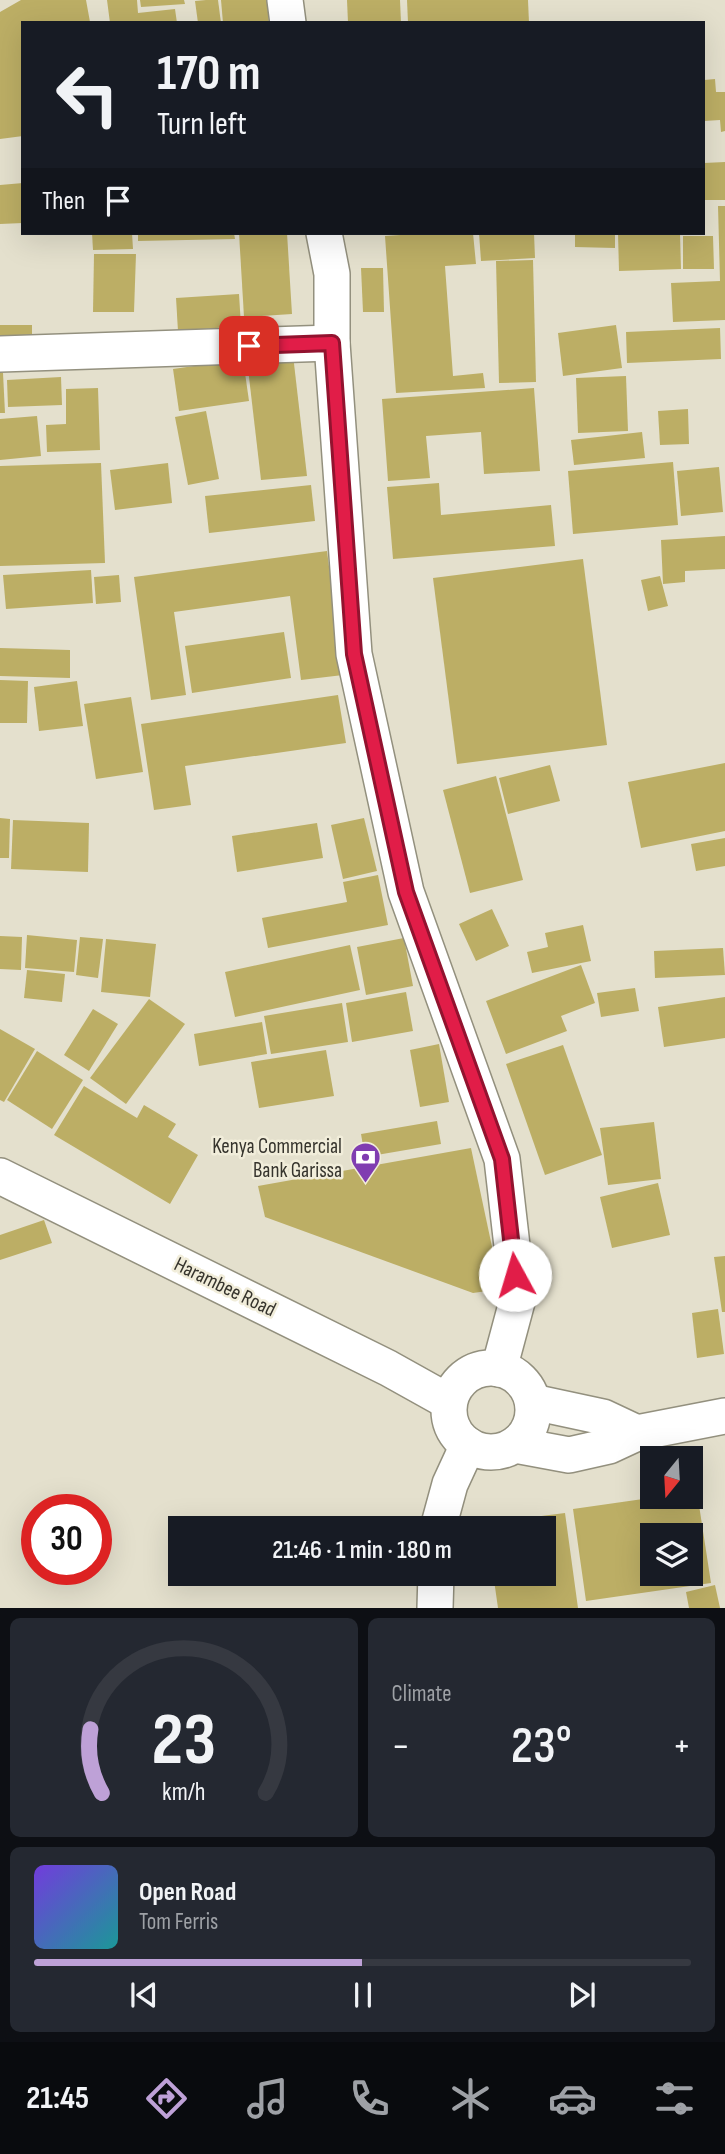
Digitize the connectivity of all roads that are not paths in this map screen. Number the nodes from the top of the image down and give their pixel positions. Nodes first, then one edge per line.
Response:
1 (285, 0) edge
2 (288, 21) edge
3 (324, 235) edge
4 (332, 343) junction
5 (0, 354) edge
6 (0, 1176) edge
7 (499, 1368) junction
8 (449, 1402) junction
9 (533, 1402) junction
10 (725, 1416) edge
11 (637, 1433) junction
12 (468, 1445) junction
13 (515, 1445) junction
14 (441, 1516) edge
15 (436, 1586) edge
16 (435, 1608) edge

1 - 2 street
3 - 4 street
4 - 5 street
4 - 7 street
6 - 8 street, Harambee Road
7 - 8 street
7 - 9 street
8 - 12 street
9 - 11 street
9 - 13 street
10 - 11 street
11 - 13 street
12 - 13 street
12 - 14 street
15 - 16 street

